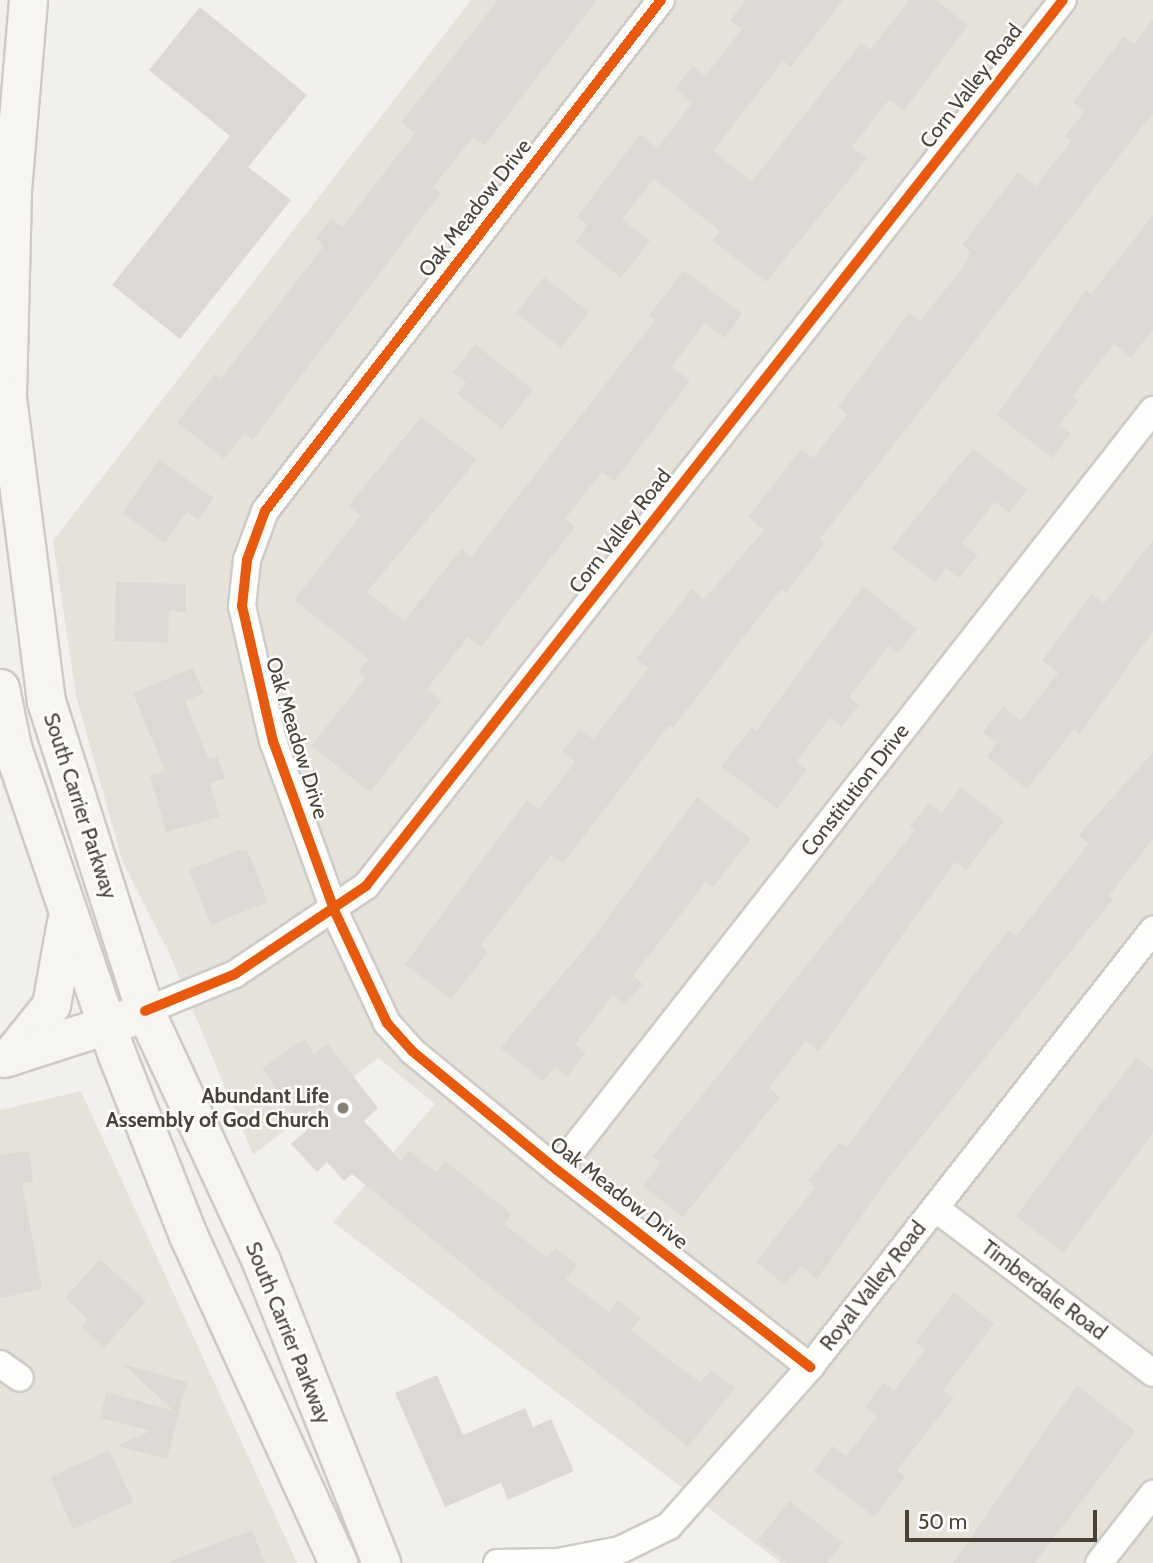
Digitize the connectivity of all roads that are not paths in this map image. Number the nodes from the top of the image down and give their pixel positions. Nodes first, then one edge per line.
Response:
1 (28, 0) edge
2 (661, 0) edge
3 (1063, 0) edge
4 (1153, 410) edge
5 (0, 688) edge
6 (67, 904) junction
7 (335, 912) junction
8 (1153, 930) edge
9 (145, 1011) junction
10 (106, 1027) junction
11 (5, 1057) edge
12 (557, 1170) junction
13 (934, 1208) junction
14 (810, 1367) junction
15 (1153, 1373) edge
16 (1153, 1494) edge
17 (338, 1563) edge
18 (381, 1563) edge
19 (497, 1563) edge
20 (1099, 1563) edge

1 - 9 main road, South Carrier Parkway
2 - 7 street, Oak Meadow Drive
3 - 7 street, Corn Valley Road
4 - 12 street, Constitution Drive
5 - 6 main road, South Carrier Parkway
6 - 10 main road, South Carrier Parkway
6 - 11 main road
7 - 9 street, Corn Valley Road
7 - 12 street, Oak Meadow Drive
8 - 13 street, Royal Valley Road
9 - 10 main road, Corn Valley Road
9 - 18 main road, South Carrier Parkway
10 - 11 main road, Corn Valley Road
10 - 17 main road, South Carrier Parkway
12 - 14 street, Oak Meadow Drive
13 - 14 street, Royal Valley Road
13 - 15 street, Timberdale Road
14 - 19 street, Royal Valley Road
16 - 20 street

